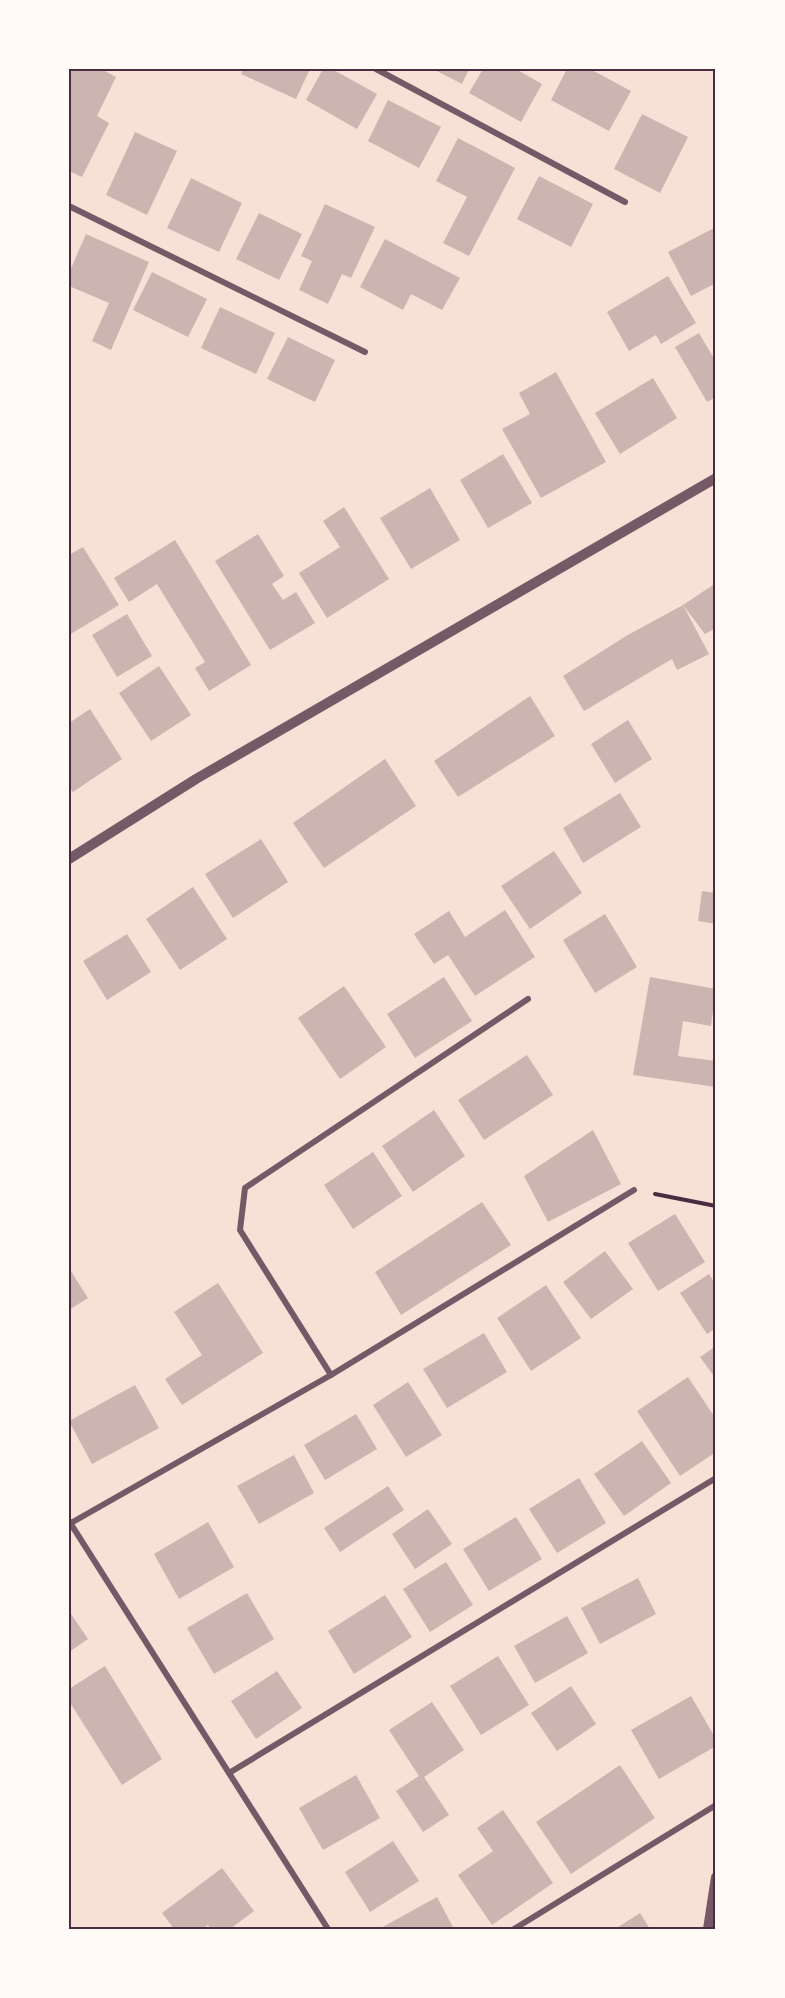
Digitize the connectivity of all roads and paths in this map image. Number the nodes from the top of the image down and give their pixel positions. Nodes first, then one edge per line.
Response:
1 (376, 69) edge
2 (625, 202) dead end
3 (69, 206) edge
4 (365, 352) dead end
5 (716, 478) edge
6 (69, 859) edge
7 (528, 999) dead end
8 (634, 1190) joint
9 (716, 1206) edge
10 (331, 1375) junction
11 (716, 1479) edge
12 (70, 1522) edge
13 (229, 1773) junction
14 (716, 1805) edge
15 (716, 1877) edge
16 (328, 1929) edge
17 (514, 1929) edge
18 (708, 1929) edge

1 - 2 street
3 - 4 street
5 - 6 street
7 - 10 street
8 - 9 path
8 - 10 street
10 - 12 street
11 - 13 street
12 - 13 street
13 - 16 street
14 - 17 street
15 - 18 street

